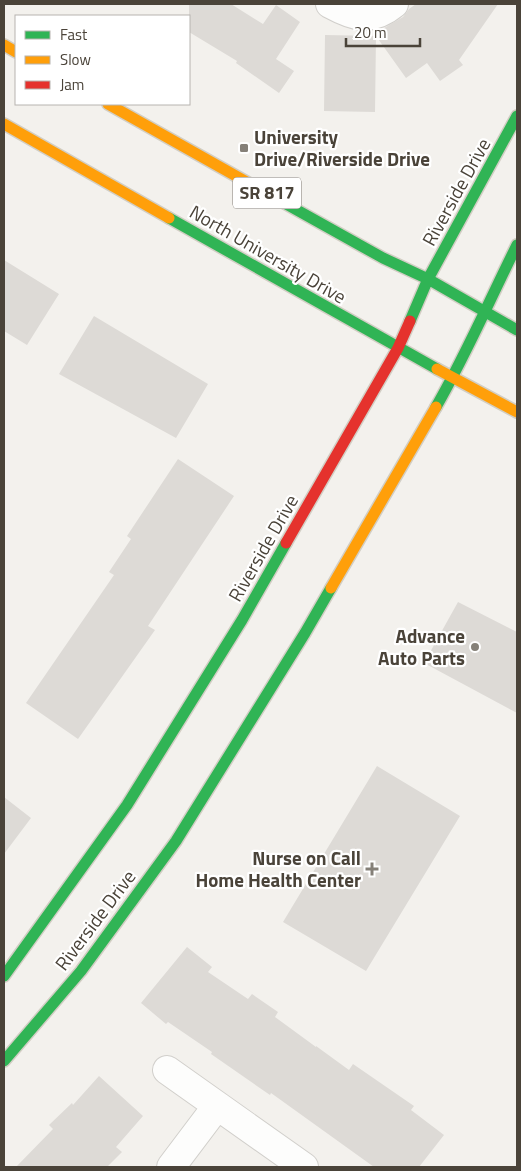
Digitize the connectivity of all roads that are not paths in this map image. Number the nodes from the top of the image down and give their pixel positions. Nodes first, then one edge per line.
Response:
1 (330, 4) edge
2 (394, 4) edge
3 (4, 45) edge
4 (15, 51) edge
5 (110, 105) edge
6 (517, 116) edge
7 (4, 124) edge
8 (517, 246) edge
9 (428, 279) junction
10 (484, 310) junction
11 (517, 330) edge
12 (398, 348) junction
13 (453, 377) junction
14 (517, 412) edge
15 (4, 976) edge
16 (4, 1061) edge
17 (167, 1070) dead end
18 (217, 1106) junction
19 (171, 1167) edge
20 (304, 1167) edge

1 - 2 street
3 - 4 street
5 - 9 street, SR 817
6 - 9 street, Riverside Drive
7 - 12 street, North University Drive
8 - 10 street, Riverside Drive
9 - 10 street, SR 817
9 - 12 street, Riverside Drive
10 - 11 street, SR 817
10 - 13 street, Riverside Drive
12 - 13 street, North University Drive
12 - 15 street, Riverside Drive
13 - 14 street, North University Drive
13 - 16 street, Riverside Drive
17 - 18 street
18 - 19 street
18 - 20 street

